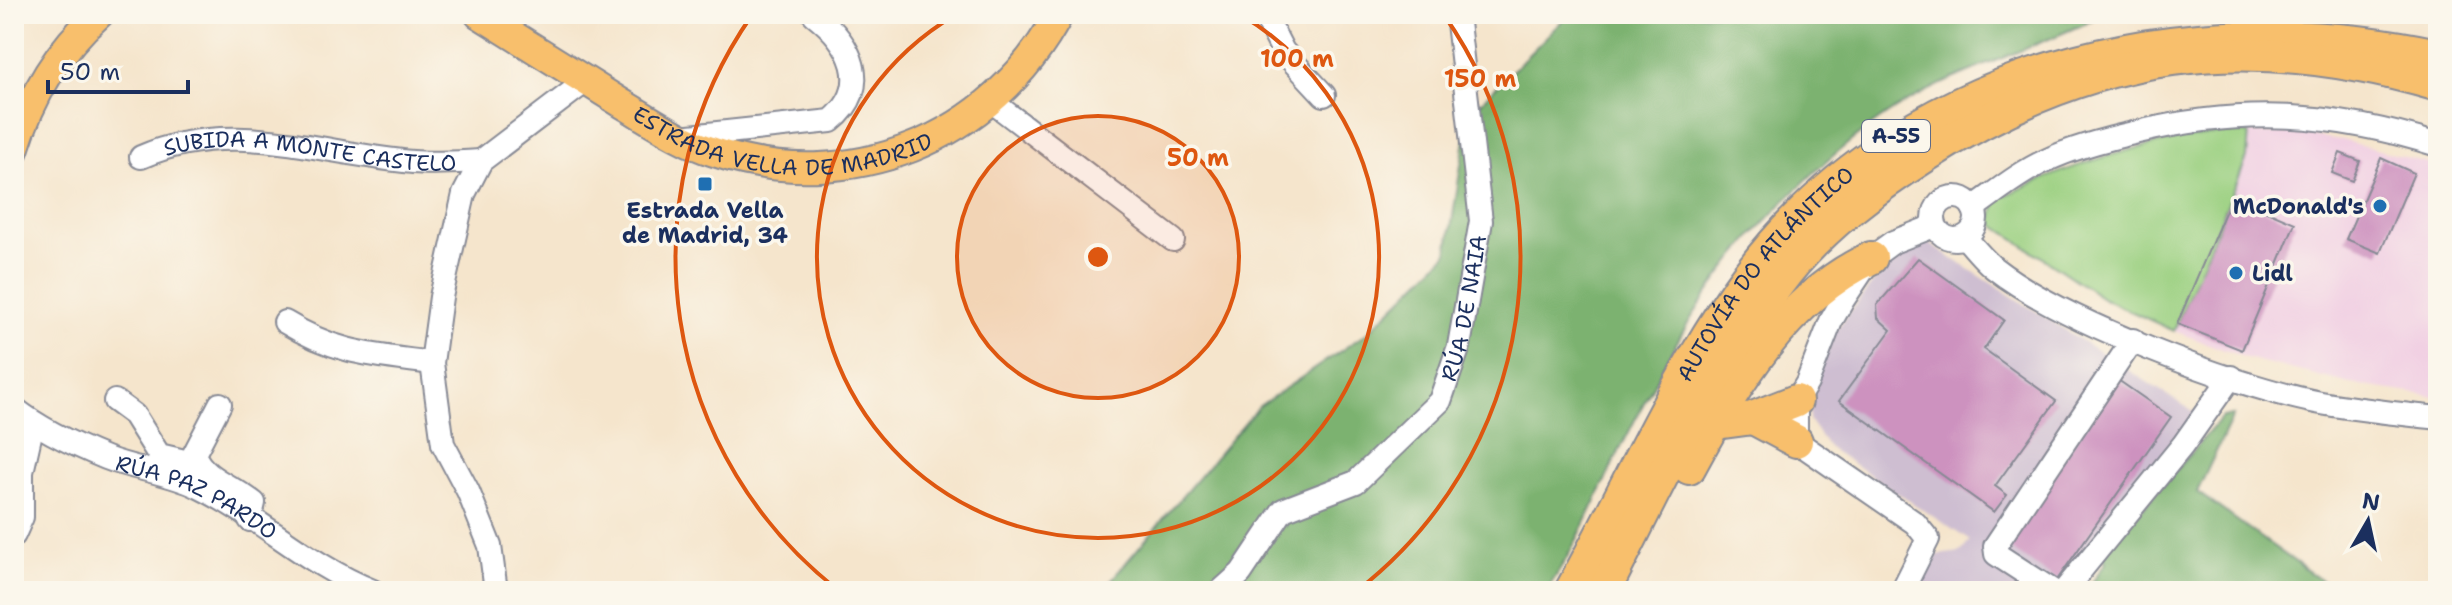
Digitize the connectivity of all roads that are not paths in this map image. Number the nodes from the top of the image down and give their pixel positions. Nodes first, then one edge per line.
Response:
1 (99, 14) edge
2 (479, 14) edge
3 (814, 14) edge
4 (1059, 14) edge
5 (1264, 14) edge
6 (1457, 14) edge
7 (2438, 55) edge
8 (586, 81) junction
9 (2438, 85) edge
10 (1324, 95) dead end
11 (991, 101) junction
12 (679, 137) junction
13 (2438, 145) edge
14 (14, 150) edge
15 (141, 157) dead end
16 (481, 161) junction
17 (1973, 208) junction
18 (1934, 226) junction
19 (1965, 237) junction
20 (1173, 240) dead end
21 (1871, 258) junction
22 (285, 322) dead end
23 (2133, 340) junction
24 (432, 363) junction
25 (2231, 377) junction
26 (115, 401) dead end
27 (1796, 401) junction
28 (220, 404) dead end
29 (14, 408) edge
30 (1753, 418) junction
31 (2438, 418) edge
32 (33, 423) junction
33 (1716, 423) junction
34 (1796, 441) junction
35 (197, 464) junction
36 (250, 520) junction
37 (14, 535) edge
38 (373, 591) edge
39 (496, 591) edge
40 (1221, 591) edge
41 (1571, 591) edge
42 (1604, 591) edge
43 (1625, 591) edge
44 (1902, 591) edge
45 (2053, 591) edge
46 (2064, 591) edge

1 - 14 main road
2 - 8 main road, ESTRADA VELLA DE MADRID
3 - 12 street
4 - 11 main road, ESTRADA VELLA DE MADRID
5 - 10 street
6 - 40 street, RÚA DE NAIA
7 - 41 highway, AUTOVÍA DO ATLÁNTICO / A-55
8 - 12 main road, ESTRADA VELLA DE MADRID
8 - 16 street, SUBIDA A MONTE CASTELO
9 - 42 highway, AUTOVÍA DO ATLÁNTICO / A-55
11 - 12 main road, ESTRADA VELLA DE MADRID
11 - 20 street
13 - 17 street
15 - 16 street, SUBIDA A MONTE CASTELO
16 - 24 street, SUBIDA A MONTE CASTELO
17 - 18 street
17 - 19 street
18 - 19 street
18 - 21 street
19 - 23 street
21 - 27 street
21 - 33 highway
22 - 24 street
23 - 25 street
23 - 45 street
24 - 39 street, SUBIDA A MONTE CASTELO
25 - 31 street
25 - 46 street
26 - 35 street
27 - 30 highway
27 - 34 street
28 - 35 street
29 - 32 street, RÚA PAZ PARDO
30 - 33 highway
30 - 34 highway
32 - 36 street, RÚA PAZ PARDO
32 - 37 street
33 - 43 highway
34 - 44 street
35 - 36 street
36 - 38 street, RÚA PAZ PARDO

